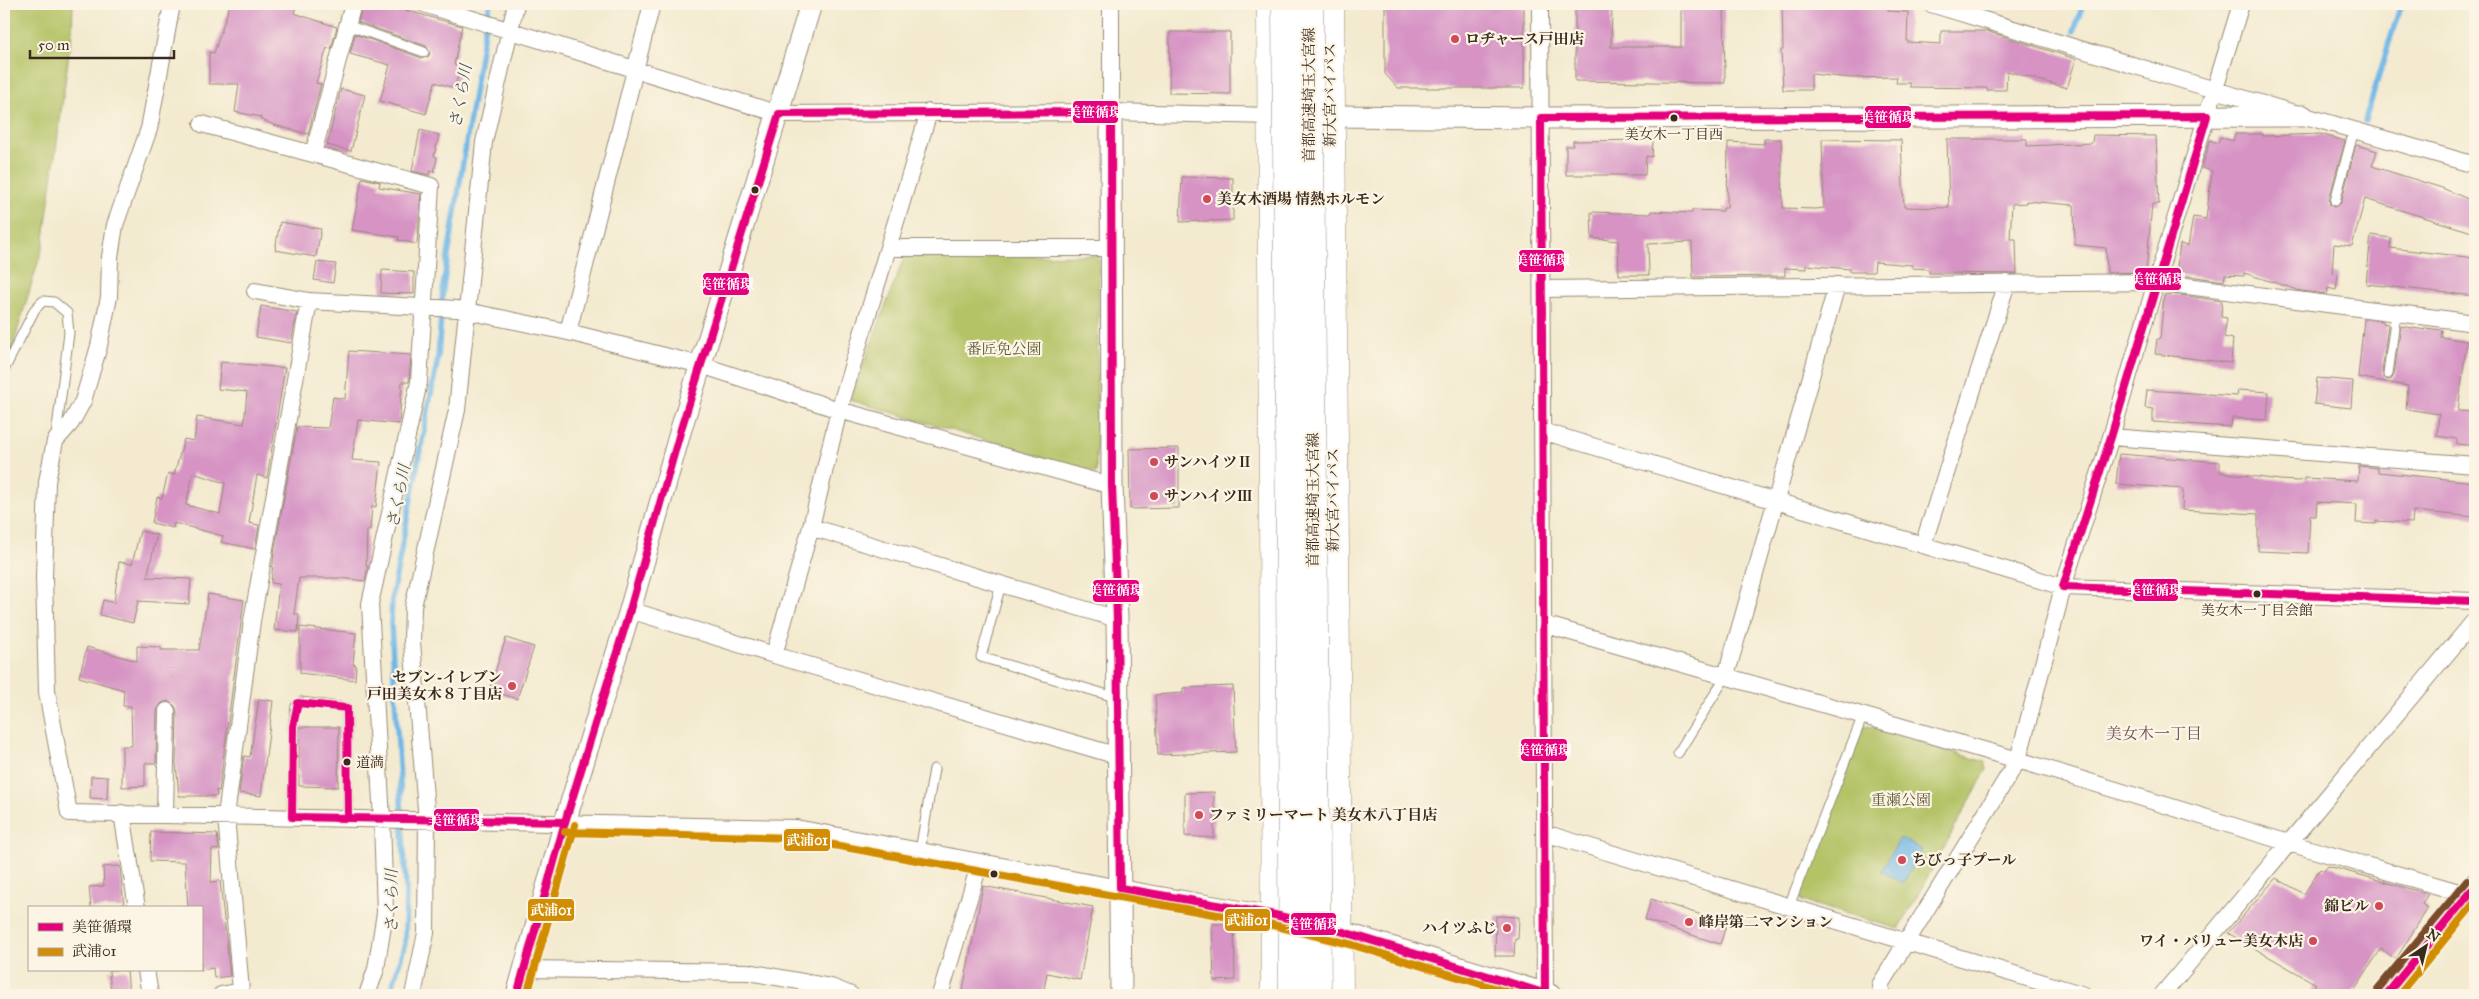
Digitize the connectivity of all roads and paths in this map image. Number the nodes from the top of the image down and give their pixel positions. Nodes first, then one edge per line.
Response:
1 (172, 4) edge
2 (353, 4) edge
3 (424, 4) edge
4 (516, 4) edge
5 (652, 4) edge
6 (811, 4) edge
7 (1111, 4) edge
8 (1270, 4) edge
9 (1286, 4) edge
10 (1309, 4) edge
11 (1330, 4) edge
12 (1540, 4) edge
13 (1931, 4) edge
14 (2241, 4) edge
15 (471, 13) edge
16 (347, 25) junction
17 (504, 28) junction
18 (424, 52) dead end
19 (636, 68) junction
20 (2215, 90) junction
21 (929, 112) junction
22 (1112, 112) junction
23 (779, 114) junction
24 (1272, 116) junction
25 (1330, 116) junction
26 (2207, 116) junction
27 (2303, 116) junction
28 (1541, 118) junction
29 (202, 124) dead end
30 (2354, 130) junction
31 (313, 154) junction
32 (2475, 165) edge
33 (2335, 201) dead end
34 (888, 248) junction
35 (1111, 248) junction
36 (2156, 282) junction
37 (2007, 283) junction
38 (1837, 285) junction
39 (1542, 288) junction
40 (255, 291) dead end
41 (309, 301) junction
42 (426, 306) junction
43 (462, 310) junction
44 (2396, 313) junction
45 (2475, 323) edge
46 (568, 332) junction
47 (701, 365) junction
48 (4, 370) edge
49 (2388, 374) dead end
50 (839, 410) junction
51 (1542, 431) junction
52 (2111, 437) junction
53 (55, 441) junction
54 (2475, 465) edge
55 (1112, 486) junction
56 (1775, 501) junction
57 (811, 527) junction
58 (1923, 545) junction
59 (1001, 584) junction
60 (2063, 587) junction
61 (2475, 601) edge
62 (630, 610) junction
63 (1117, 619) junction
64 (2475, 620) edge
65 (1543, 624) junction
66 (774, 655) junction
67 (1726, 676) junction
68 (1118, 698) junction
69 (167, 710) dead end
70 (1862, 715) junction
71 (1678, 753) dead end
72 (1118, 756) junction
73 (2018, 760) junction
74 (934, 769) dead end
75 (122, 813) junction
76 (165, 814) junction
77 (226, 816) junction
78 (292, 818) junction
79 (348, 819) junction
80 (384, 820) junction
81 (420, 820) junction
82 (565, 822) junction
83 (1544, 833) junction
84 (2289, 843) junction
85 (920, 851) junction
86 (980, 862) junction
87 (1120, 888) junction
88 (2472, 891) edge
89 (136, 906) edge
90 (1789, 906) junction
91 (1275, 915) junction
92 (1337, 930) junction
93 (1906, 942) junction
94 (524, 969) junction
95 (146, 972) edge
96 (150, 995) edge
97 (221, 995) edge
98 (367, 995) edge
99 (413, 995) edge
100 (517, 995) edge
101 (851, 995) edge
102 (940, 995) edge
103 (1121, 995) edge
104 (1275, 995) edge
105 (1293, 995) edge
106 (1317, 995) edge
107 (1339, 995) edge
108 (1547, 995) edge
109 (1882, 995) edge
110 (2084, 995) edge
111 (2162, 995) edge
112 (2386, 995) edge

1 - 53 street
2 - 16 street
3 - 15 street
4 - 17 street
5 - 19 street
6 - 23 street
7 - 22 street
8 - 24 highway
9 - 105 highway, 首都高速埼玉大宮線, bridge
10 - 106 highway, 首都高速埼玉大宮線, bridge
11 - 25 highway, 新大宮バイパス
12 - 28 street
13 - 20 street
14 - 20 street
15 - 17 street
16 - 18 lane
16 - 31 street
17 - 19 street
17 - 43 street
19 - 23 street
19 - 46 street
20 - 26 street
20 - 27 street
21 - 22 street
21 - 23 street
21 - 34 street
22 - 24 street
22 - 35 street
23 - 47 street
24 - 91 highway
25 - 28 street
25 - 92 highway, 新大宮バイパス
26 - 27 street
26 - 28 street
26 - 36 street
27 - 30 street
28 - 39 street
29 - 31 street
30 - 32 street
30 - 33 lane
31 - 42 street
34 - 35 street
34 - 50 street
35 - 55 street
36 - 37 street
36 - 44 street
36 - 52 street
37 - 38 street
37 - 58 street
38 - 39 street
38 - 56 street
39 - 51 street
40 - 41 street
41 - 42 street
41 - 77 street
42 - 43 street
42 - 80 street
43 - 46 street
43 - 81 street
44 - 45 street
44 - 49 lane
46 - 47 street
47 - 50 street
47 - 62 street
48 - 53 lane
50 - 55 street
50 - 57 street
51 - 56 street
51 - 65 street
52 - 54 street
52 - 60 street
53 - 75 street
55 - 63 street
56 - 58 street
56 - 67 street
57 - 59 street
57 - 66 street
58 - 60 street
59 - 63 street
59 - 68 lane
60 - 61 street
60 - 73 street
62 - 66 street
62 - 82 street
63 - 68 street
64 - 84 street
65 - 67 street
65 - 83 street
66 - 72 street
67 - 70 street
67 - 71 lane
68 - 72 street
69 - 76 street
70 - 73 street
70 - 90 lane
72 - 87 street
73 - 84 street
73 - 93 street
74 - 85 lane
75 - 76 street
75 - 89 street
76 - 77 street
77 - 78 street
77 - 97 street
78 - 79 street
78 - 79 lane
79 - 80 street
80 - 81 street
80 - 98 street
81 - 82 street
81 - 99 street
82 - 85 street
82 - 94 street
83 - 90 street
83 - 108 street
84 - 88 street
84 - 111 street
85 - 86 street
86 - 87 street
86 - 102 street
87 - 91 street
87 - 103 street
88 - 112 main road
90 - 93 street
91 - 92 street
91 - 104 highway
92 - 107 highway, 新大宮バイパス
92 - 108 street
93 - 109 street
93 - 110 street
94 - 100 street
94 - 101 street
95 - 96 street

